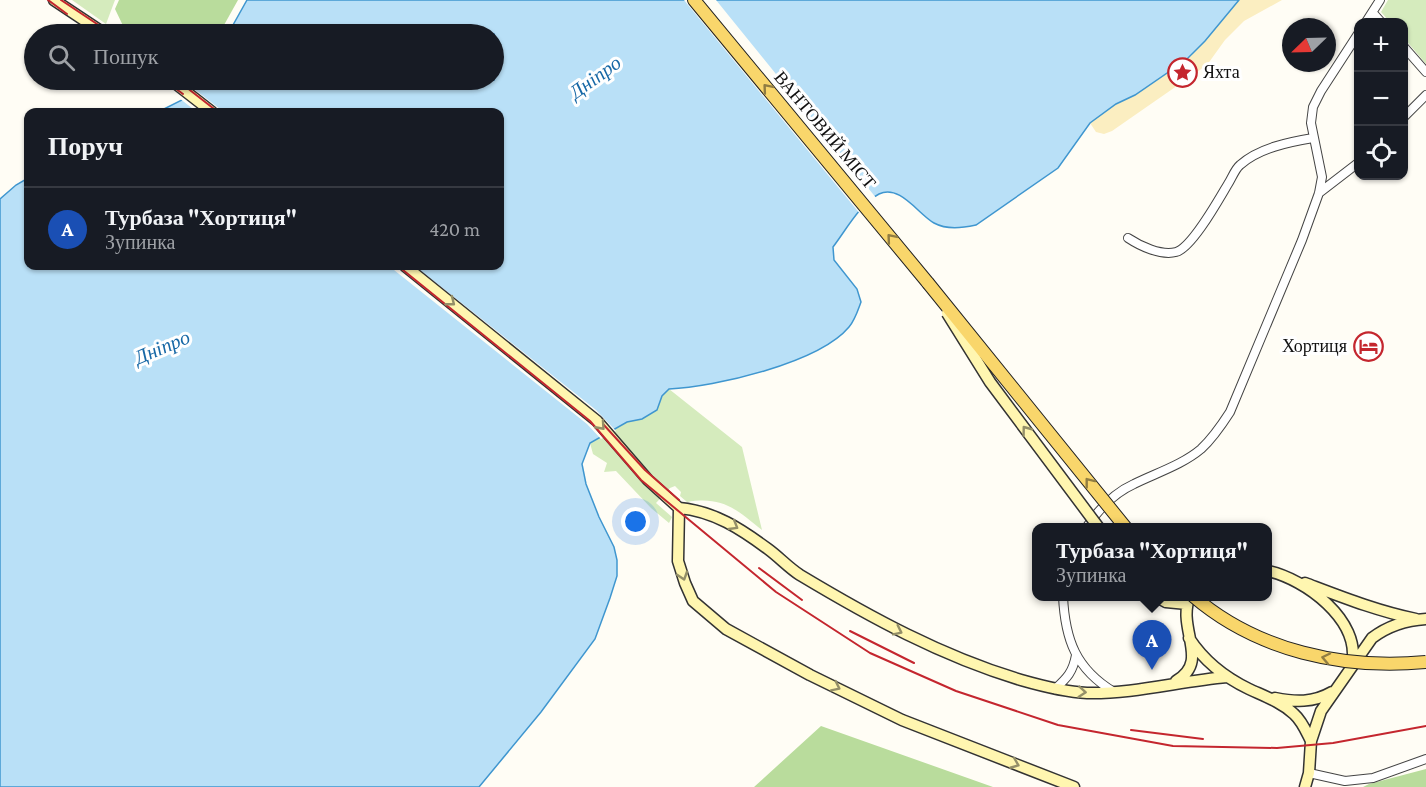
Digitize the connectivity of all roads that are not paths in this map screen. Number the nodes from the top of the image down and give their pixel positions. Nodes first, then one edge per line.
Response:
1 (54, 0) edge
2 (694, 0) edge
3 (1380, 0) edge
4 (1373, 13) junction
5 (1369, 18) edge
6 (1377, 18) edge
7 (90, 24) edge
8 (1354, 42) edge
9 (1408, 52) edge
10 (1426, 72) edge
11 (184, 90) edge
12 (1426, 95) edge
13 (207, 108) edge
14 (1408, 113) edge
15 (1313, 138) junction
16 (1354, 167) edge
17 (1319, 193) junction
18 (1128, 238) dead end
19 (410, 270) edge
20 (928, 283) junction
21 (679, 511) junction
22 (1089, 523) edge
23 (1095, 523) edge
24 (1122, 523) edge
25 (1272, 572) edge
26 (1288, 577) junction
27 (1064, 601) edge
28 (1190, 601) edge
29 (1193, 601) edge
30 (1423, 619) edge
31 (1189, 638) junction
32 (1076, 655) junction
33 (1426, 662) edge
34 (1350, 672) junction
35 (1227, 676) junction
36 (1168, 684) junction
37 (1055, 689) junction
38 (1335, 690) junction
39 (1115, 693) junction
40 (1265, 696) junction
41 (1311, 741) junction
42 (1426, 759) edge
43 (1309, 773) junction
44 (1346, 784) edge
45 (1074, 787) edge
46 (1305, 787) edge

1 - 7 main road
20 -> 2 main road, ВАНТОВИЙ МІСТ
3 - 4 street
4 - 5 street
4 - 6 street
8 - 15 street
9 - 10 street
11 - 13 main road
12 - 14 street
15 - 17 street
15 - 18 street
16 - 17 street
17 - 22 street
19 -> 21 main road
23 -> 20 main road, bridge
24 -> 20 main road, ВАНТОВИЙ МІСТ, bridge
21 -> 37 main road
21 -> 45 main road
25 - 26 main road
26 - 30 main road
26 - 34 main road
27 - 32 street
28 - 31 main road
33 -> 29 main road, bridge
30 - 34 main road
31 - 35 main road
31 - 36 main road
32 - 37 street
32 - 39 street
34 - 38 main road
35 - 36 main road
35 - 40 main road
36 - 39 main road
37 -> 39 main road
38 - 40 main road
38 - 41 main road
40 - 41 main road
41 - 43 main road
42 - 44 street
43 - 44 street
43 - 46 main road

